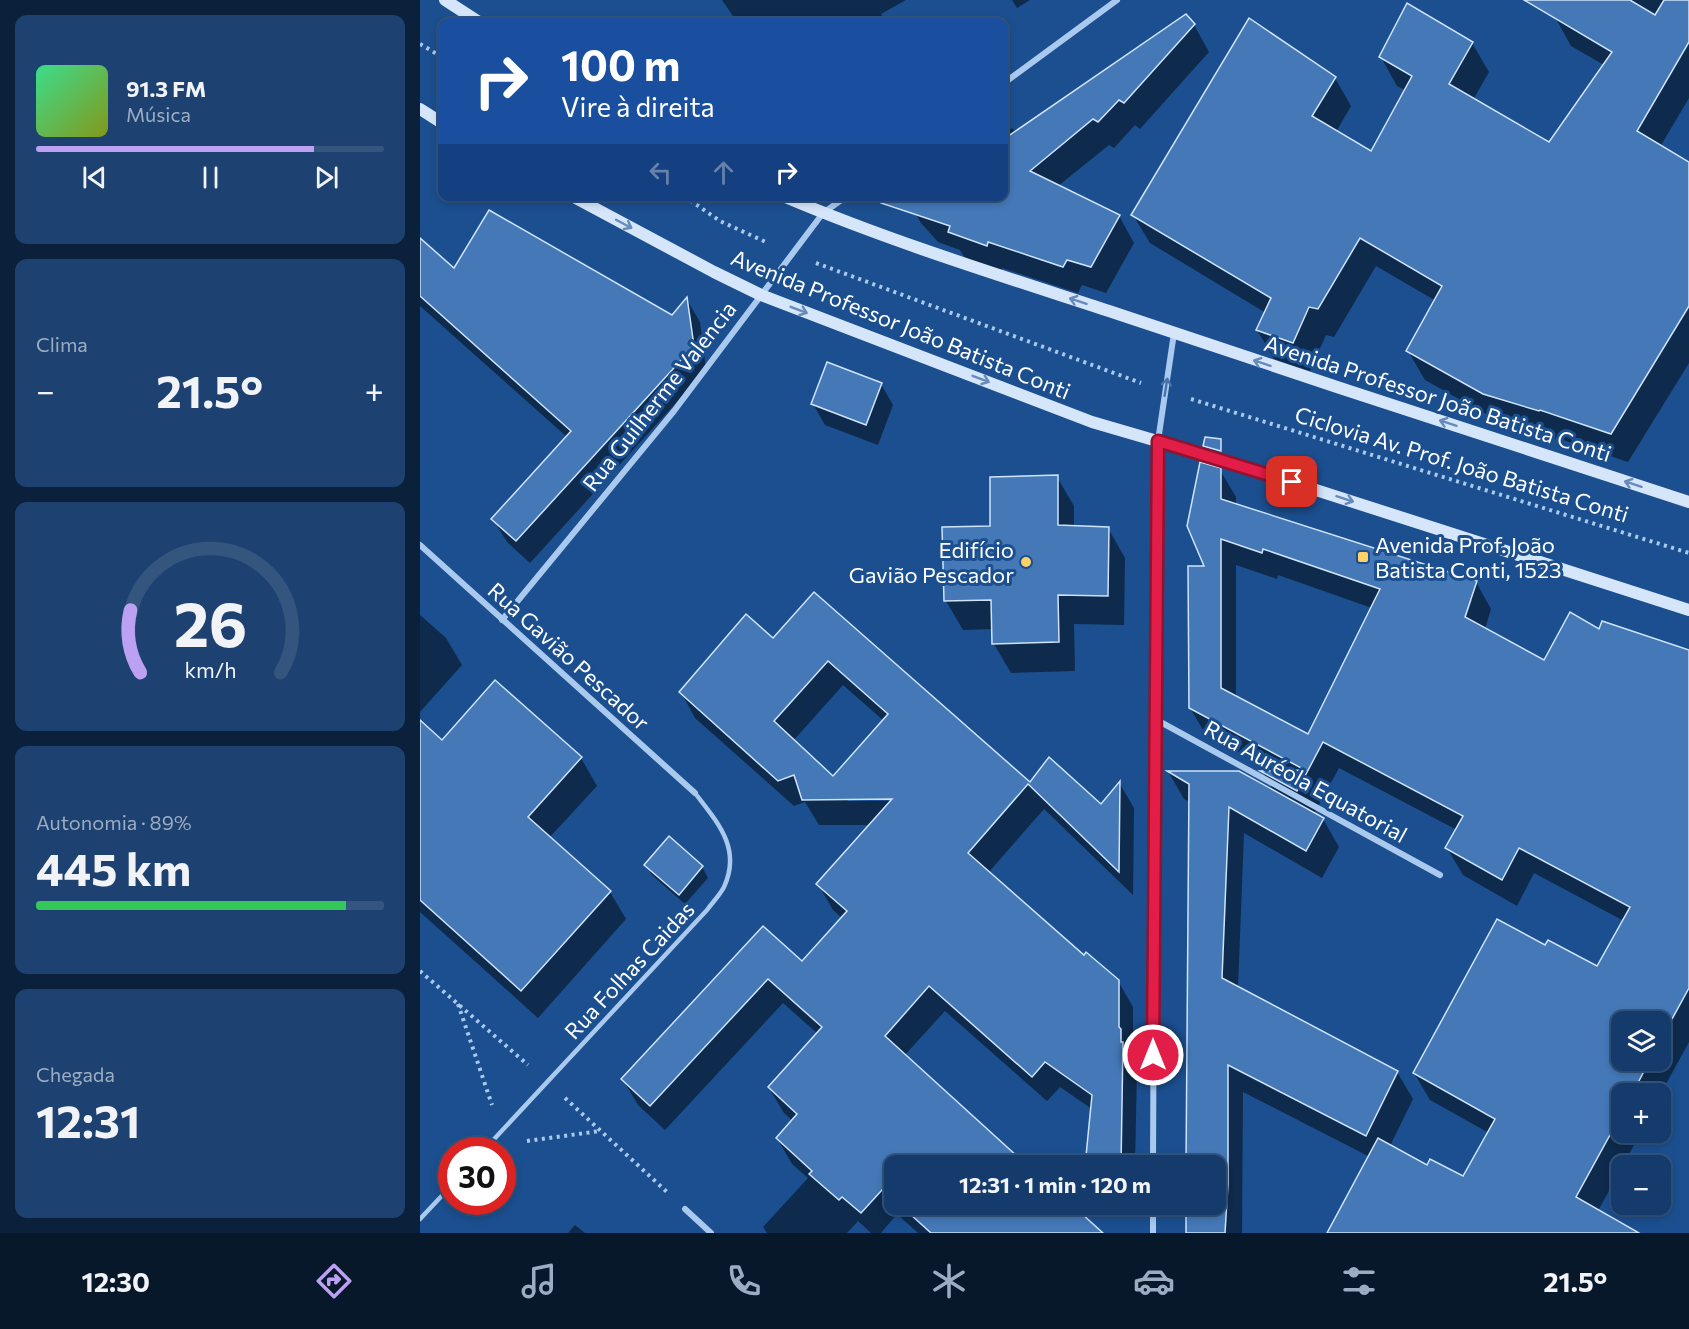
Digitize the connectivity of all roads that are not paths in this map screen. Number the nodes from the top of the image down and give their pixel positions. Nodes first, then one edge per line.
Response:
1 (445, 0) edge
2 (1117, 0) edge
3 (473, 18) edge
4 (1008, 79) edge
5 (420, 109) edge
6 (438, 120) edge
7 (581, 201) edge
8 (795, 201) edge
9 (840, 201) edge
10 (824, 213) junction
11 (761, 295) junction
12 (1174, 333) junction
13 (1158, 441) junction
14 (1689, 502) edge
15 (420, 545) edge
16 (1689, 610) edge
17 (502, 620) junction
18 (1155, 719) junction
19 (695, 794) joint
20 (1440, 875) dead end
21 (496, 1137) edge
22 (1153, 1155) edge
23 (438, 1200) edge
24 (685, 1209) dead end
25 (1153, 1215) edge
26 (420, 1219) edge
27 (711, 1233) edge
28 (1153, 1233) edge

1 - 3 main road
2 - 4 street
5 - 6 main road
7 -> 11 main road, Avenida Professor João Batista Conti
8 - 10 main road, Avenida Professor João Batista Conti
9 - 10 street, Rua Guilherme Valencia
10 - 11 street, Rua Guilherme Valencia
12 -> 10 main road, Avenida Professor João Batista Conti
11 -> 13 main road, Avenida Professor João Batista Conti
11 - 17 street, Rua Guilherme Valencia
13 -> 12 street
14 -> 12 main road, Avenida Professor João Batista Conti
13 -> 16 main road, Avenida Professor João Batista Conti
13 - 18 street
15 - 17 street, Rua Gavião Pescador
17 - 19 street, Rua Gavião Pescador
18 - 20 street, Rua Auréola Equatorial
18 - 22 street
19 - 21 lane, Rua Folhas Caidas
23 - 26 lane
24 - 27 street
25 - 28 street

